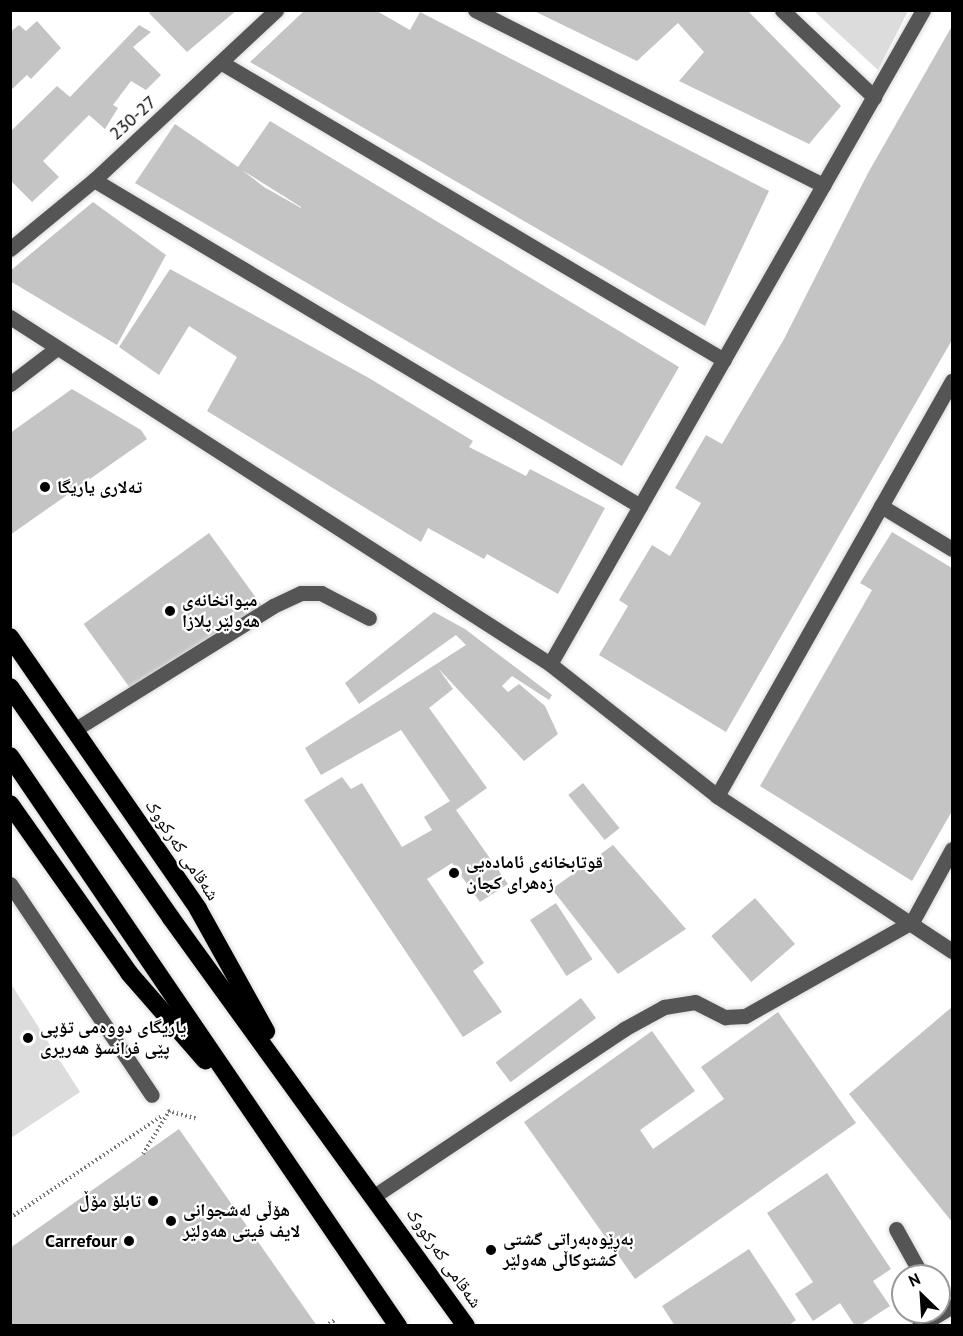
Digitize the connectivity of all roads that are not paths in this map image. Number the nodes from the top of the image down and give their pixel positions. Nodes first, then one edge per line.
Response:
1 (276, 10) edge
2 (475, 10) edge
3 (782, 10) edge
4 (923, 10) edge
5 (222, 63) junction
6 (874, 97) junction
7 (94, 180) junction
8 (823, 185) junction
9 (10, 249) edge
10 (10, 317) edge
11 (57, 348) junction
12 (723, 360) junction
13 (952, 381) edge
14 (10, 384) edge
15 (640, 506) junction
16 (881, 506) junction
17 (952, 549) edge
18 (369, 618) dead end
19 (10, 637) edge
20 (550, 664) junction
21 (10, 687) edge
22 (74, 730) junction
23 (10, 756) edge
24 (717, 796) junction
25 (10, 804) edge
26 (952, 849) edge
27 (10, 884) edge
28 (912, 922) junction
29 (952, 951) edge
30 (152, 1095) dead end
31 (304, 1098) junction
32 (257, 1121) junction
33 (374, 1196) junction
34 (896, 1229) dead end
35 (915, 1264) edge
36 (398, 1326) edge
37 (466, 1326) edge

1 - 5 street, 230-27
2 - 8 street
3 - 6 street
4 - 6 street
5 - 7 street, 230-27
5 - 12 street
6 - 8 street
7 - 9 street, 230-27
7 - 15 street
8 - 12 street
10 - 11 street
11 - 14 street
11 - 20 street
12 - 15 street
13 - 16 street
15 - 20 street
16 - 17 street
16 - 24 street
18 - 22 street
19 - 22 highway, شەقامی کەرکووک
20 - 24 street
21 - 31 highway, شەقامی کەرکووک
22 - 31 highway, شەقامی کەرکووک
23 - 32 highway
24 - 28 street
25 - 32 highway
26 - 28 street
27 - 30 street
28 - 29 street
28 - 33 street
31 - 33 highway, شەقامی کەرکووک
32 - 36 highway
33 - 37 highway, شەقامی کەرکووک
34 - 35 street

